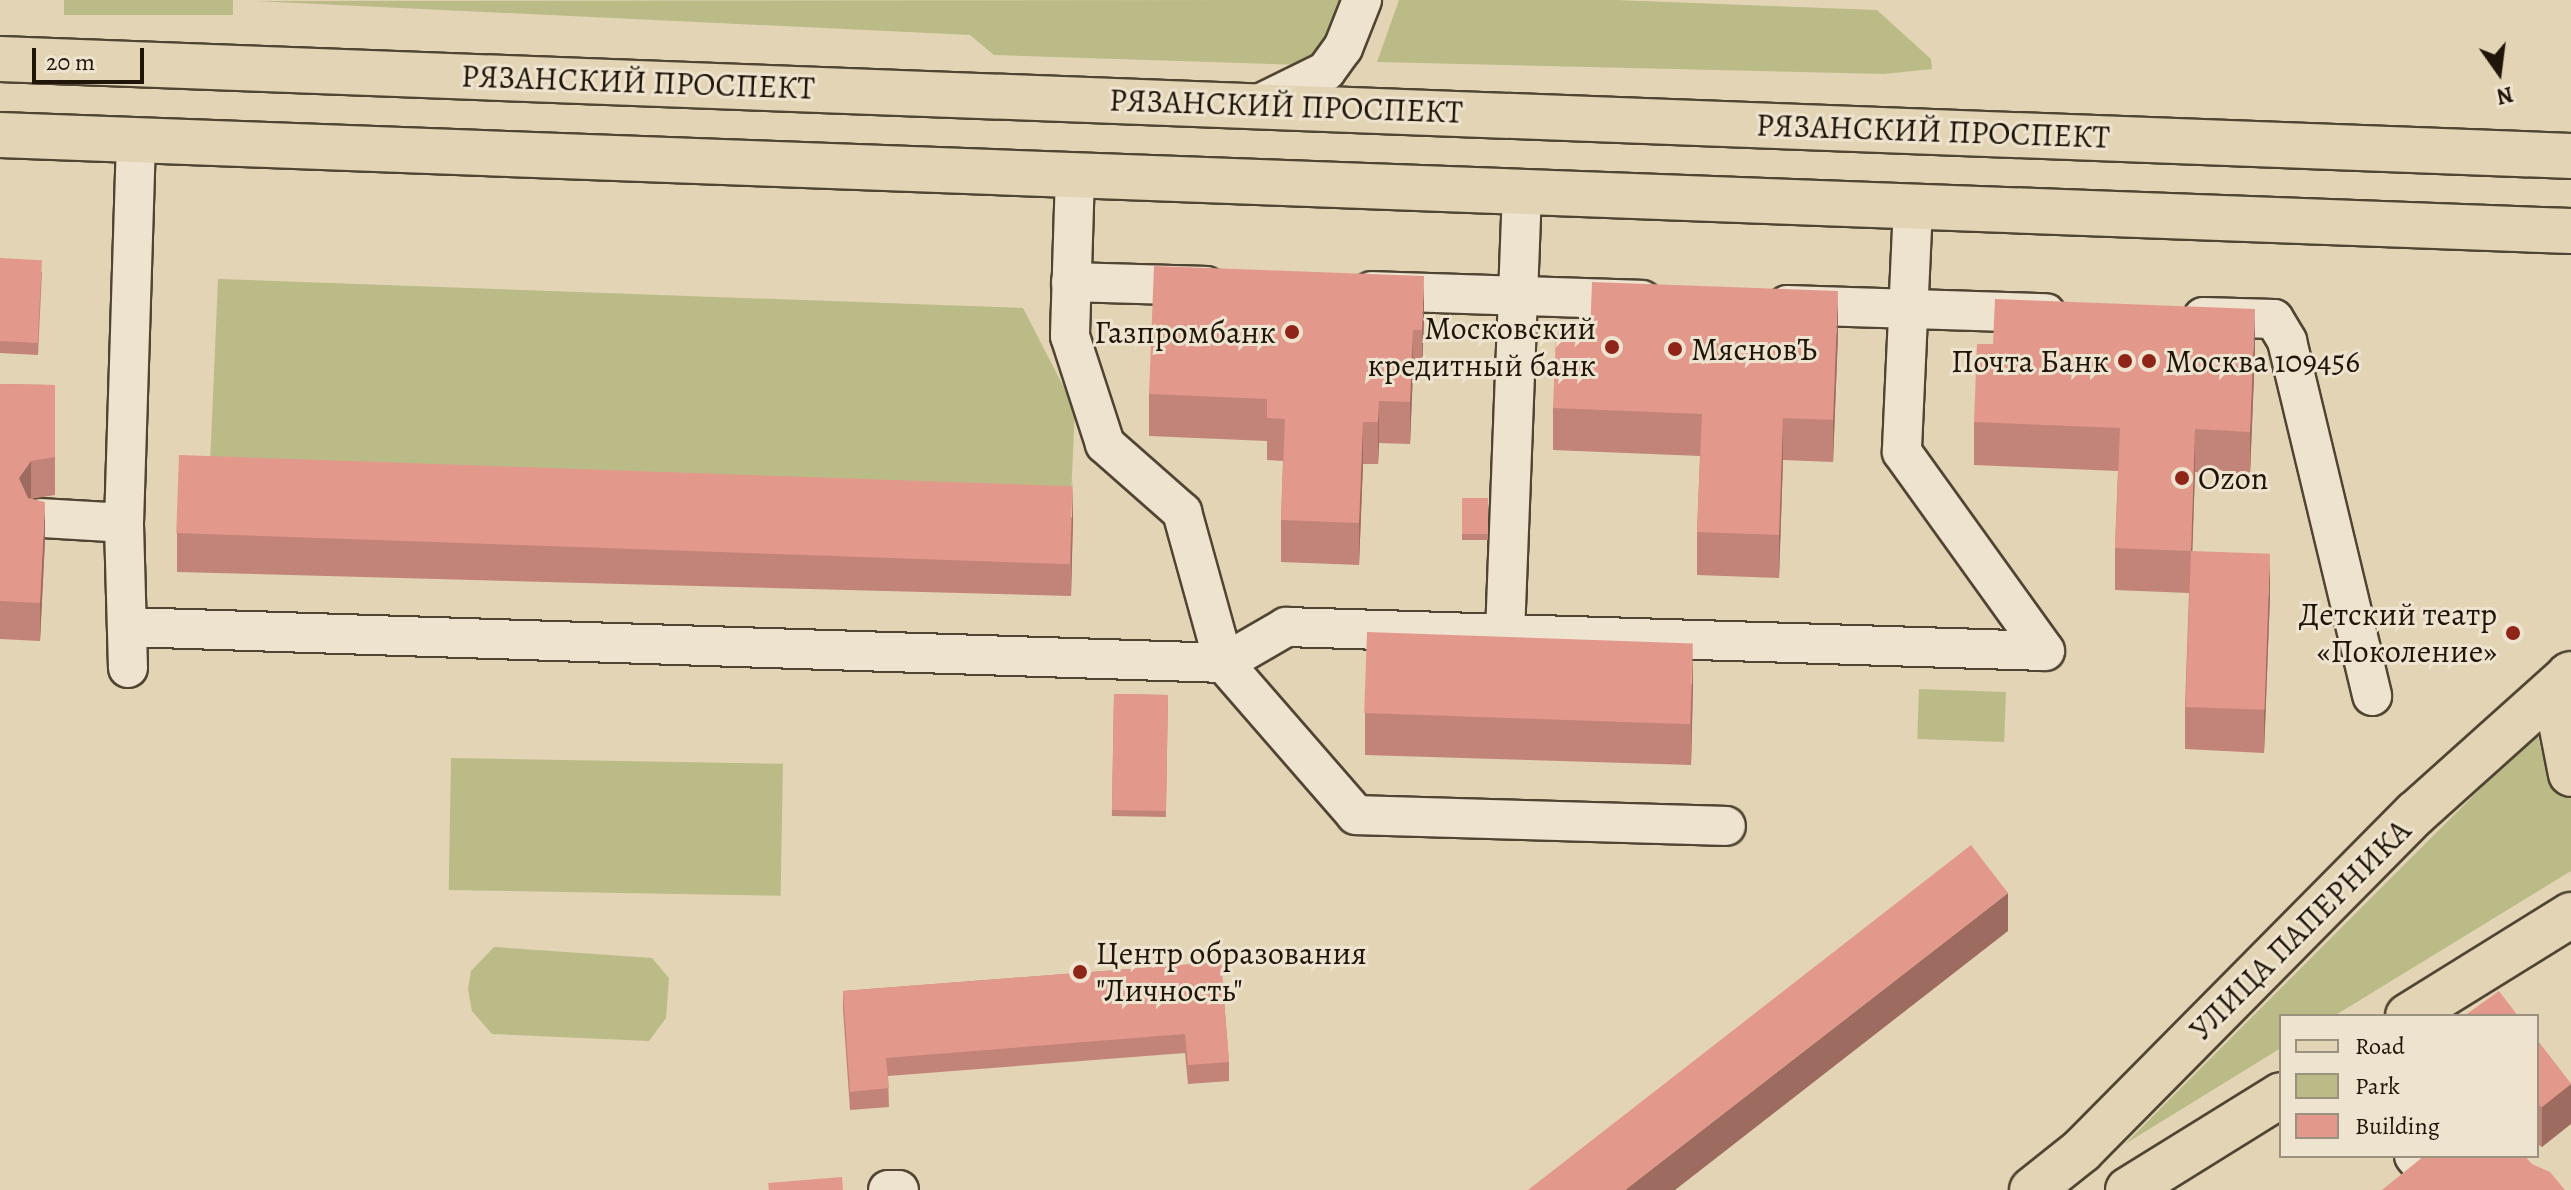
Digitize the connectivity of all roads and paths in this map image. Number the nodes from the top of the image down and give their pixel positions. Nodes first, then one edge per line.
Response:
1 (1362, 0) edge
2 (0, 59) edge
3 (1256, 105) junction
4 (0, 135) edge
5 (136, 140) junction
6 (2571, 156) edge
7 (1075, 175) junction
8 (1522, 192) junction
9 (1913, 206) junction
10 (2571, 231) edge
11 (1071, 282) junction
12 (1247, 288) edge
13 (1343, 290) edge
14 (1518, 296) junction
15 (1674, 301) edge
16 (1752, 304) edge
17 (1908, 309) junction
18 (2083, 314) edge
19 (2162, 316) edge
20 (41, 518) edge
21 (124, 523) junction
22 (128, 627) junction
23 (1505, 634) junction
24 (1224, 663) junction
25 (128, 668) dead end
26 (2570, 675) edge
27 (2372, 696) dead end
28 (2571, 774) edge
29 (1726, 826) dead end
30 (2571, 915) edge
31 (2411, 1014) edge
32 (2279, 1096) edge
33 (888, 1190) edge
34 (899, 1190) edge
35 (2032, 1190) edge
36 (2128, 1190) edge

1 - 3 street
2 - 3 main road, РЯЗАНСКИЙ ПРОСПЕКТ
3 - 6 main road, РЯЗАНСКИЙ ПРОСПЕКТ
4 - 5 main road
5 - 7 main road
5 - 21 street
7 - 8 main road
7 - 11 street
8 - 9 main road
8 - 14 street
9 - 10 main road
9 - 17 street
11 - 12 street
11 - 24 street
13 - 14 street
14 - 15 street
14 - 23 street
16 - 17 street
17 - 18 street
17 - 23 street
19 - 27 street
20 - 21 street
21 - 22 street
22 - 24 street
22 - 25 street
23 - 24 street
24 - 29 street
26 - 28 main road
26 - 35 main road, УЛИЦА ПАПЕРНИКА
30 - 31 main road
32 - 36 main road
33 - 34 street

